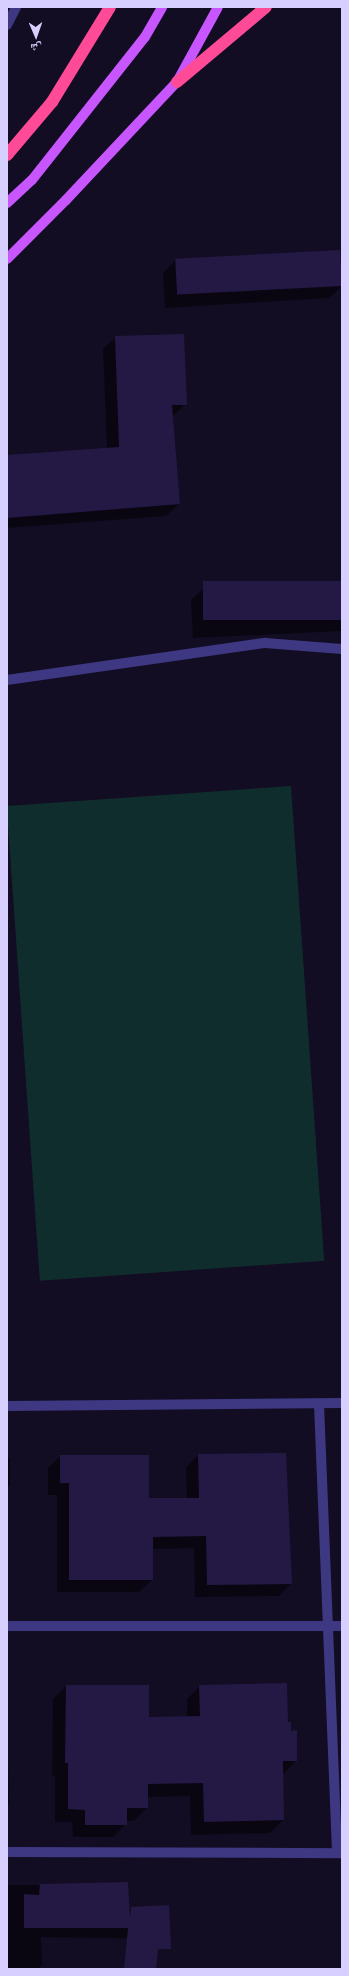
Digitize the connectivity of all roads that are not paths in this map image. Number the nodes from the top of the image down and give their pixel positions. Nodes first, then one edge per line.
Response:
1 (16, 7) edge
2 (110, 7) edge
3 (162, 7) edge
4 (218, 7) edge
5 (266, 7) edge
6 (7, 25) edge
7 (177, 82) junction
8 (7, 155) edge
9 (7, 203) edge
10 (7, 259) edge
11 (342, 648) edge
12 (7, 680) edge
13 (342, 1403) edge
14 (319, 1404) junction
15 (7, 1406) edge
16 (7, 1626) edge
17 (328, 1626) junction
18 (342, 1626) edge
19 (7, 1852) edge
20 (340, 1853) edge

1 - 6 street
2 - 8 highway
3 - 9 main road
4 - 7 main road
5 - 7 highway
7 - 10 main road
11 - 12 street
13 - 14 street
14 - 15 street
14 - 17 street
16 - 17 street
17 - 18 street
17 - 20 street
19 - 20 street

